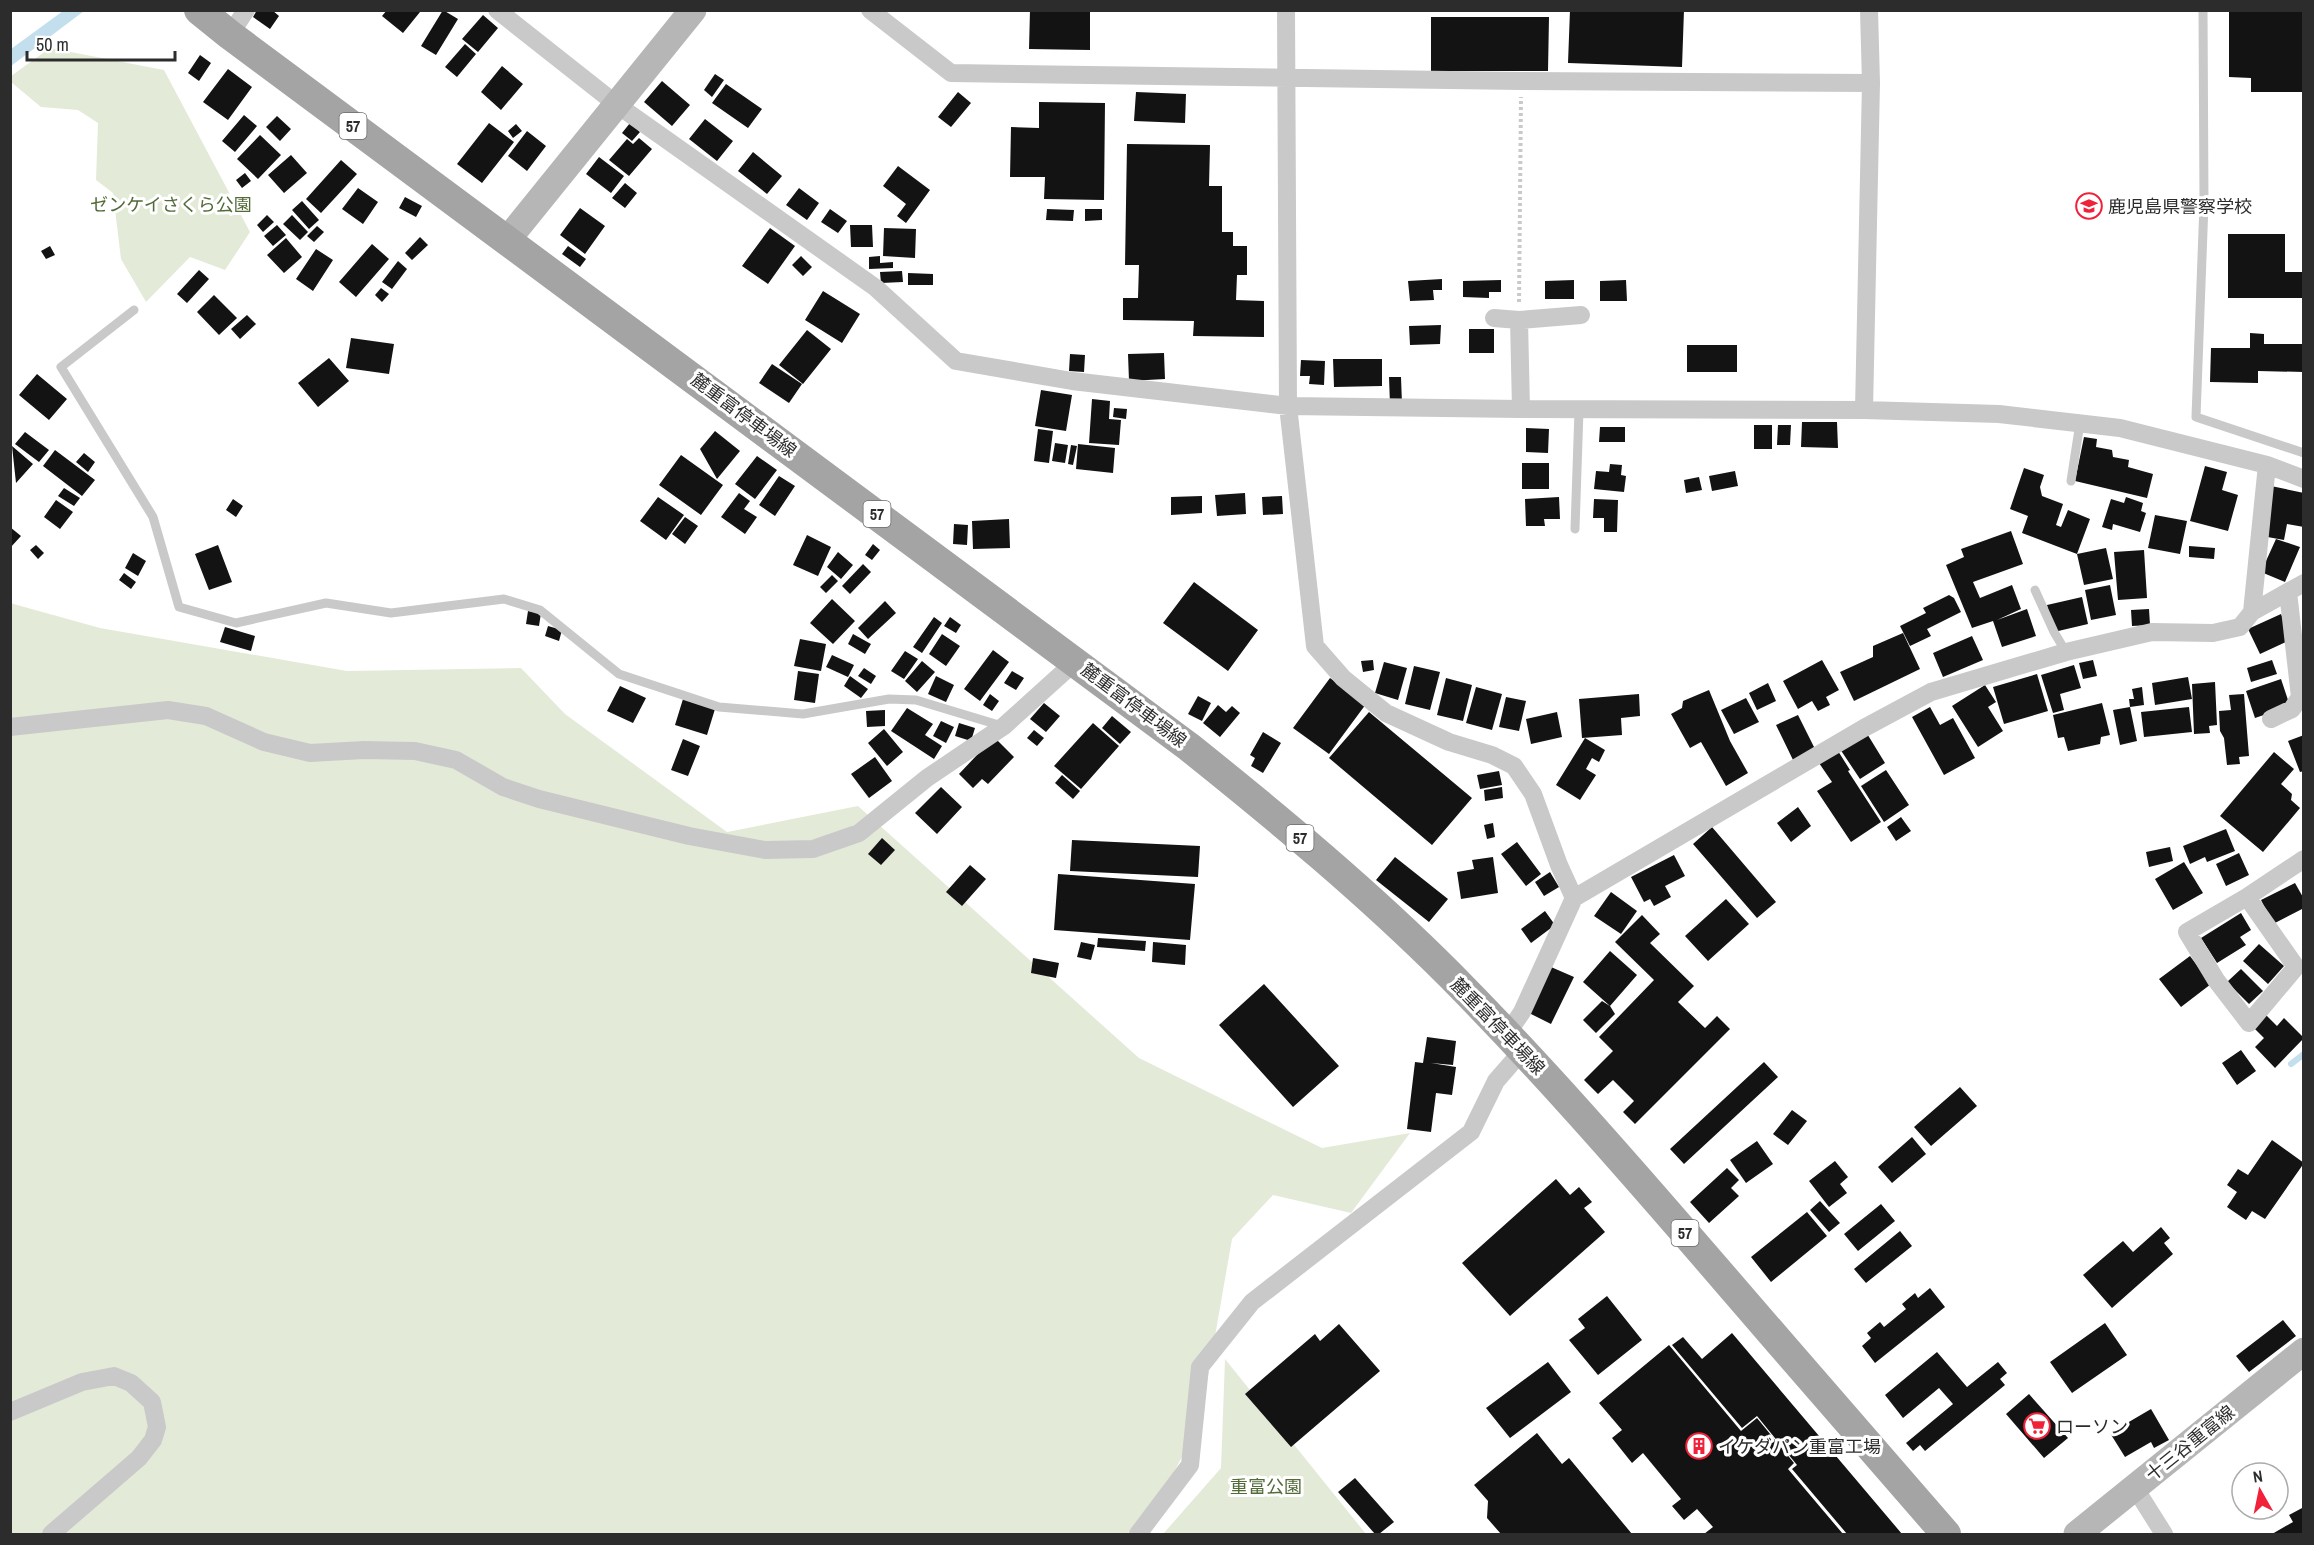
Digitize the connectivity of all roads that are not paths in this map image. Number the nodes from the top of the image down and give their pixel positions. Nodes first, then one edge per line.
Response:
1 (199, 10) edge
2 (246, 10) edge
3 (497, 10) edge
4 (693, 10) edge
5 (870, 10) edge
6 (1286, 10) edge
7 (1869, 10) edge
8 (2203, 10) edge
9 (230, 35) junction
10 (1286, 77) junction
11 (1871, 82) junction
12 (616, 104) junction
13 (508, 239) junction
14 (134, 310) dead end
15 (1581, 315) dead end
16 (1494, 318) dead end
17 (1519, 320) junction
18 (1288, 406) junction
19 (1521, 410) junction
20 (1579, 410) junction
21 (1864, 410) junction
22 (2080, 423) junction
23 (2304, 453) edge
24 (2267, 465) junction
25 (2304, 479) edge
26 (2070, 481) dead end
27 (1575, 529) dead end
28 (2296, 588) edge
29 (2035, 590) dead end
30 (2252, 612) junction
31 (2066, 652) junction
32 (1076, 661) junction
33 (2271, 719) dead end
34 (1004, 726) junction
35 (10, 727) edge
36 (2304, 859) edge
37 (2247, 897) junction
38 (1574, 898) junction
39 (1515, 1042) junction
40 (2304, 1351) edge
41 (10, 1412) edge
42 (2135, 1488) junction
43 (51, 1534) edge
44 (1138, 1534) edge
45 (1946, 1534) edge
46 (2077, 1534) edge
47 (2164, 1534) edge

1 - 9 main road, 麓重富停車場線 / 57
2 - 9 street
3 - 12 street
4 - 12 street
5 - 10 street
6 - 10 street
7 - 11 street
8 - 23 lane
9 - 13 main road, 麓重富停車場線 / 57
10 - 11 street
10 - 18 street
11 - 21 street
12 - 13 street
12 - 18 street
13 - 32 main road, 麓重富停車場線 / 57
14 - 34 lane
15 - 17 street
16 - 17 street
17 - 19 street
18 - 19 street
18 - 38 street
19 - 20 street
20 - 21 street
20 - 27 lane
21 - 22 street
22 - 24 street
22 - 26 lane
24 - 25 street
24 - 30 street
28 - 30 street
28 - 33 street
29 - 31 lane
30 - 31 street
31 - 38 street
32 - 34 street
32 - 39 main road, 麓重富停車場線 / 57
34 - 35 street
36 - 37 street
37 - 37 street
38 - 39 street
39 - 44 street
39 - 45 main road, 麓重富停車場線 / 57
40 - 42 street, 十三谷重富線
41 - 43 street
42 - 46 street, 十三谷重富線
42 - 47 street

